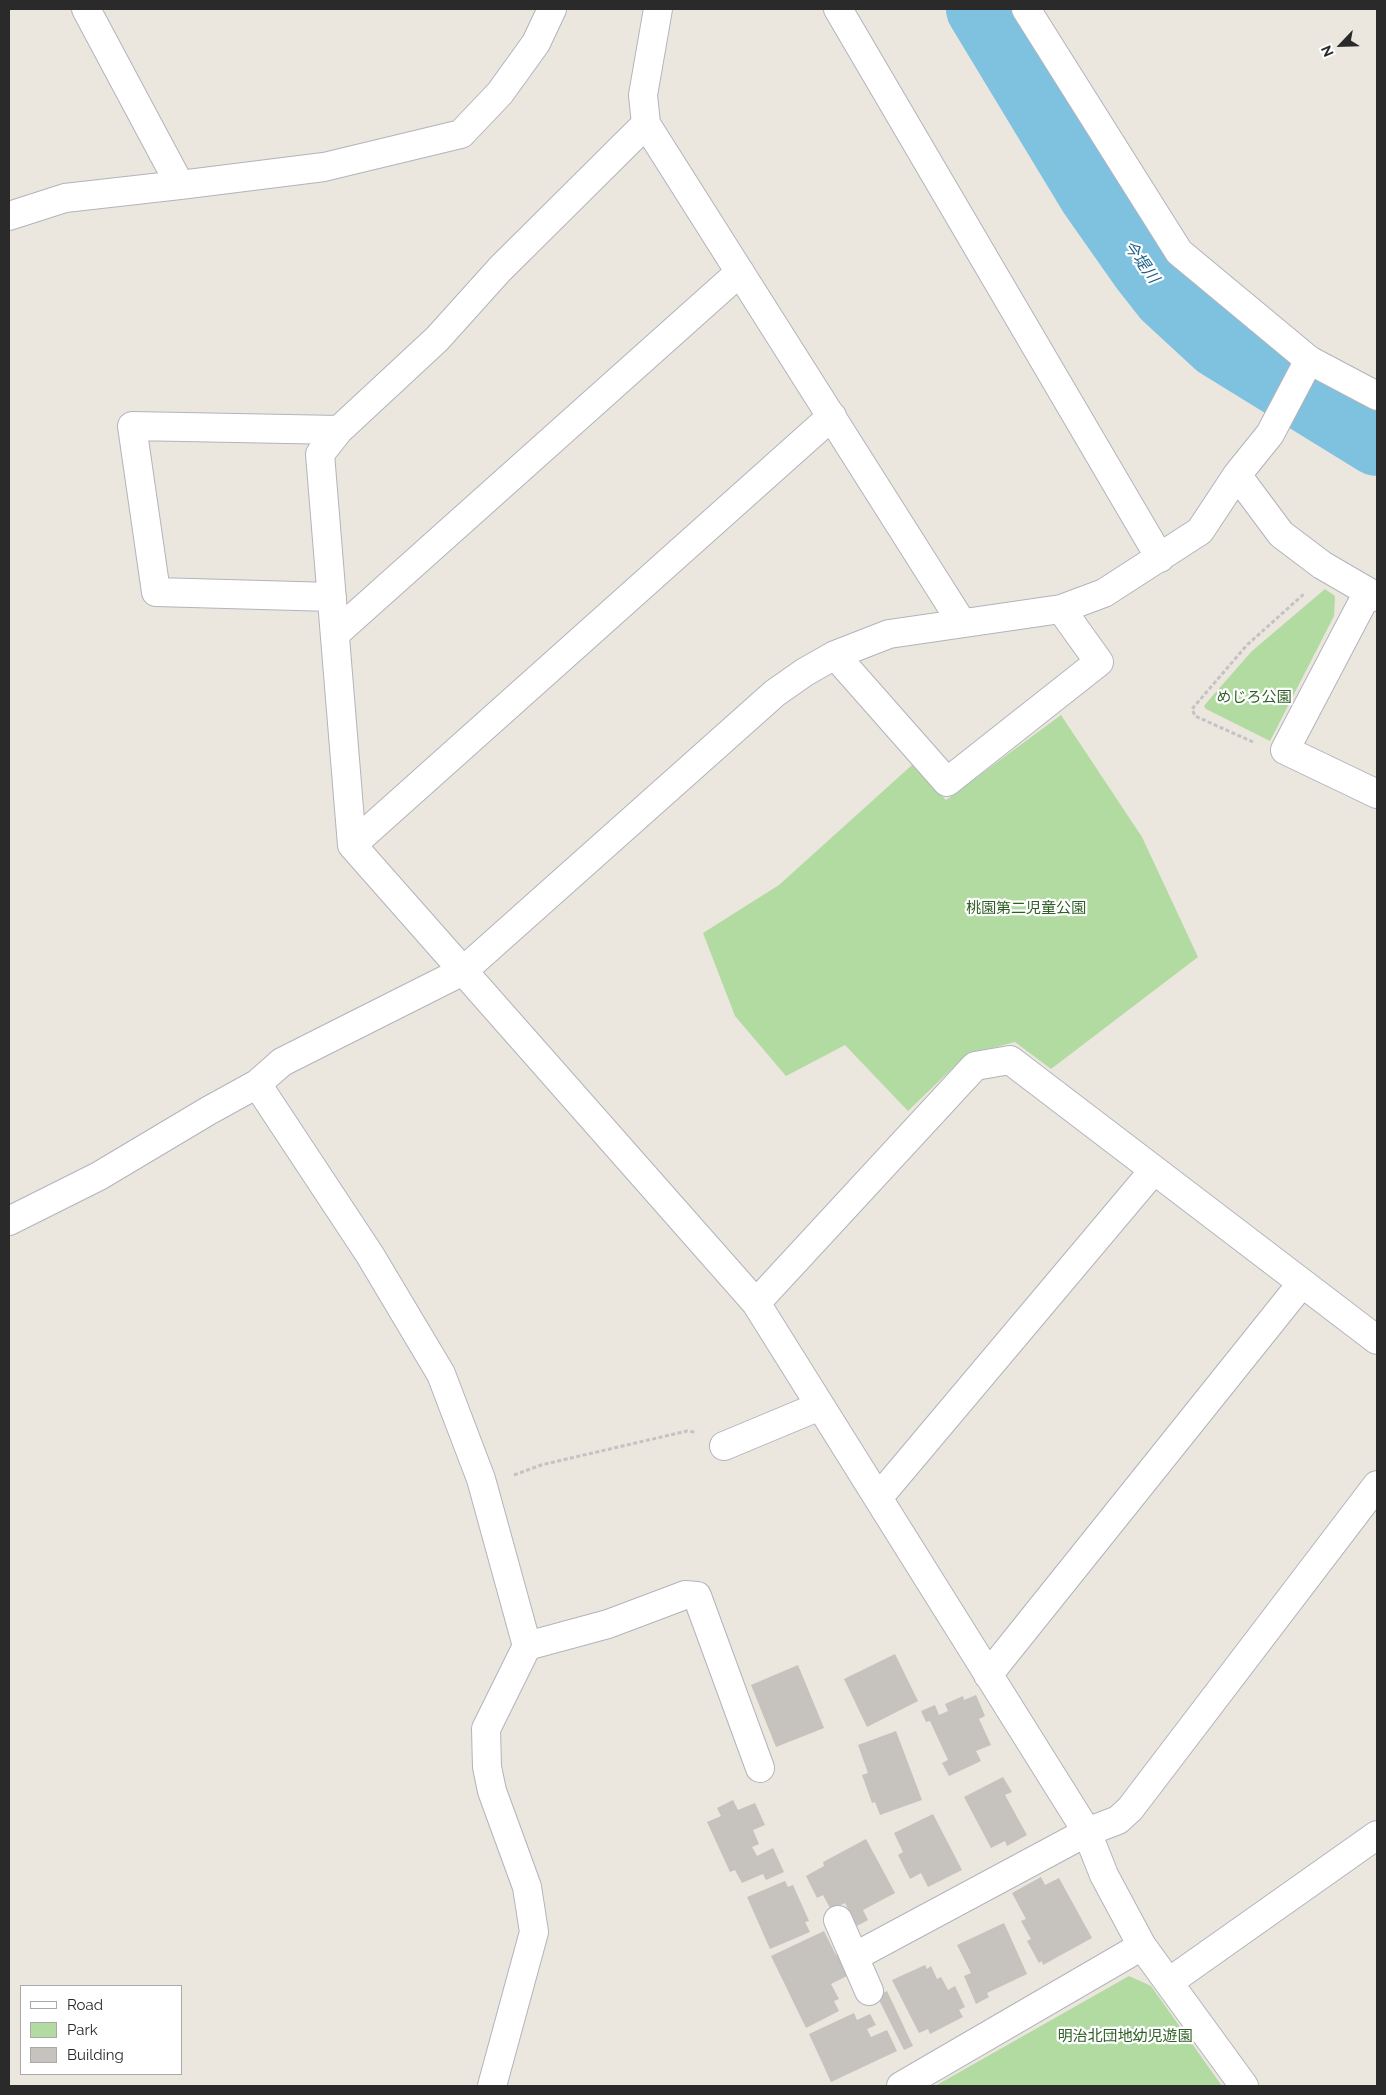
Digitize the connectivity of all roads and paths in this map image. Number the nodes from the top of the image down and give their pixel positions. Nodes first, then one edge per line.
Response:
1 (86, 9) edge
2 (552, 9) edge
3 (658, 9) edge
4 (838, 9) edge
5 (1026, 9) edge
6 (646, 124) junction
7 (180, 186) junction
8 (9, 216) edge
9 (740, 272) junction
10 (1303, 372) junction
11 (1377, 396) edge
12 (832, 416) junction
13 (339, 430) junction
14 (1237, 475) junction
15 (1160, 558) junction
16 (1307, 591) dead end
17 (1373, 594) edge
18 (332, 597) junction
19 (1062, 610) junction
20 (962, 623) junction
21 (335, 634) junction
22 (835, 656) junction
23 (1285, 750) junction
24 (1377, 794) edge
25 (352, 845) junction
26 (463, 972) junction
27 (257, 1084) junction
28 (1154, 1170) junction
29 (9, 1221) edge
30 (1302, 1283) junction
31 (756, 1303) junction
32 (1377, 1340) edge
33 (820, 1406) junction
34 (727, 1444) joint
35 (1377, 1485) edge
36 (482, 1487) junction
37 (878, 1498) junction
38 (527, 1646) junction
39 (988, 1674) junction
40 (760, 1768) dead end
41 (1087, 1832) junction
42 (1377, 1835) edge
43 (838, 1920) dead end
44 (1142, 1946) junction
45 (854, 1957) junction
46 (1169, 1982) junction
47 (869, 1991) dead end
48 (492, 2086) edge
49 (901, 2086) edge
50 (1244, 2086) edge

1 - 7 street
2 - 7 street
3 - 6 street
4 - 15 street
5 - 10 street
6 - 9 street
6 - 13 street
7 - 8 street
9 - 12 street
9 - 21 street
10 - 11 street
10 - 14 street
12 - 20 street
12 - 25 street
13 - 18 street
13 - 18 street
14 - 15 street
14 - 17 street
15 - 19 street
16 - 23 path
17 - 23 street
18 - 21 street
19 - 20 street
19 - 22 street
20 - 22 street
21 - 25 street
22 - 26 street
23 - 24 street
25 - 26 street
26 - 27 street
26 - 31 street
27 - 29 street
27 - 36 street
28 - 30 street
28 - 31 street
28 - 37 street
30 - 32 street
30 - 39 street
31 - 33 street
33 - 34 street
33 - 37 street
34 - 36 path
35 - 41 street
36 - 38 street
37 - 39 street
38 - 40 street
38 - 48 street
39 - 41 street
41 - 44 street
41 - 45 street
42 - 46 street
43 - 45 street
44 - 46 street
44 - 49 street
45 - 47 street
46 - 50 street

